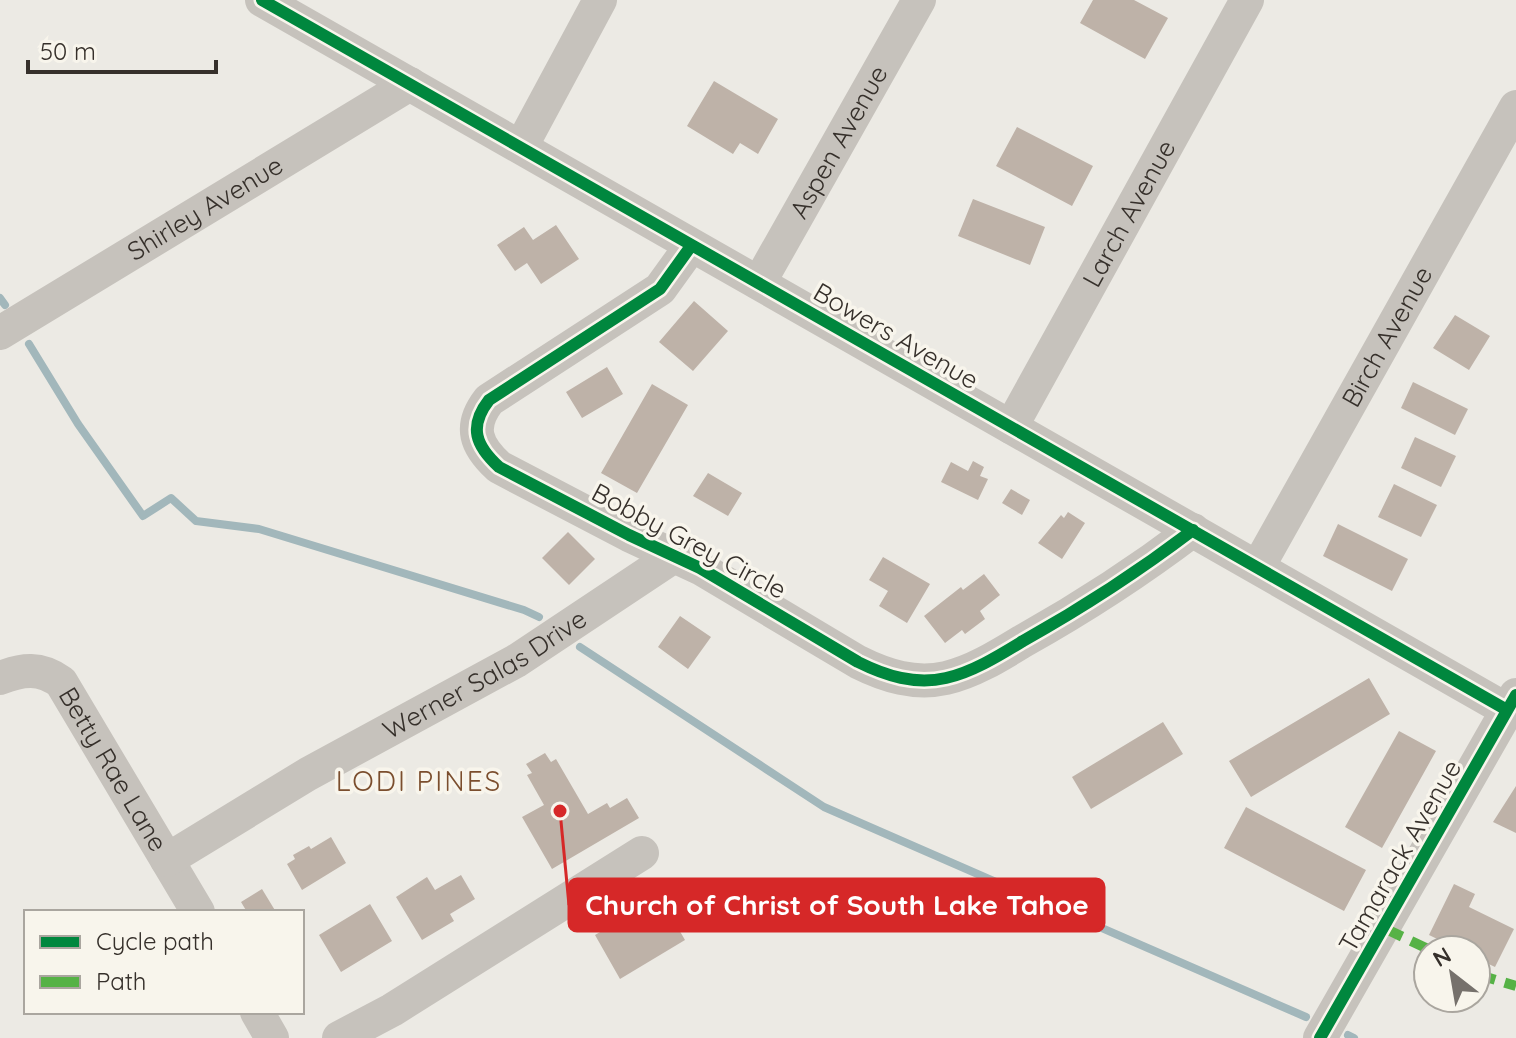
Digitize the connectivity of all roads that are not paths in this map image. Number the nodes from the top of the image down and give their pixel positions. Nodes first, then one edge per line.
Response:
1 (262, 0) edge
2 (600, 0) edge
3 (919, 0) edge
4 (1247, 0) edge
5 (410, 84) junction
6 (1516, 107) edge
7 (521, 147) junction
8 (691, 246) junction
9 (759, 283) junction
10 (0, 333) edge
11 (1011, 427) junction
12 (1193, 530) junction
13 (674, 556) junction
14 (1258, 567) junction
15 (0, 678) edge
16 (1512, 702) edge
17 (642, 853) dead end
18 (167, 860) junction
19 (197, 910) edge
20 (258, 1014) edge
21 (272, 1038) edge
22 (339, 1038) edge
23 (1320, 1038) edge

1 - 5 street, Bowers Avenue
2 - 7 street
3 - 9 street, Aspen Avenue
4 - 11 street, Larch Avenue
5 - 7 street, Bowers Avenue
5 - 10 street, Shirley Avenue
6 - 14 street, Birch Avenue
7 - 8 street, Bowers Avenue
8 - 9 street, Bowers Avenue
8 - 13 street, Bobby Grey Circle
9 - 11 street, Bowers Avenue
11 - 12 street, Bowers Avenue
12 - 13 street, Bobby Grey Circle
12 - 14 street, Bowers Avenue
13 - 18 street, Werner Salas Drive
14 - 16 street, Bowers Avenue
15 - 18 street, Betty Rae Lane
16 - 23 street, Tamarack Avenue
17 - 22 street
18 - 19 street, Betty Rae Lane
20 - 21 street

